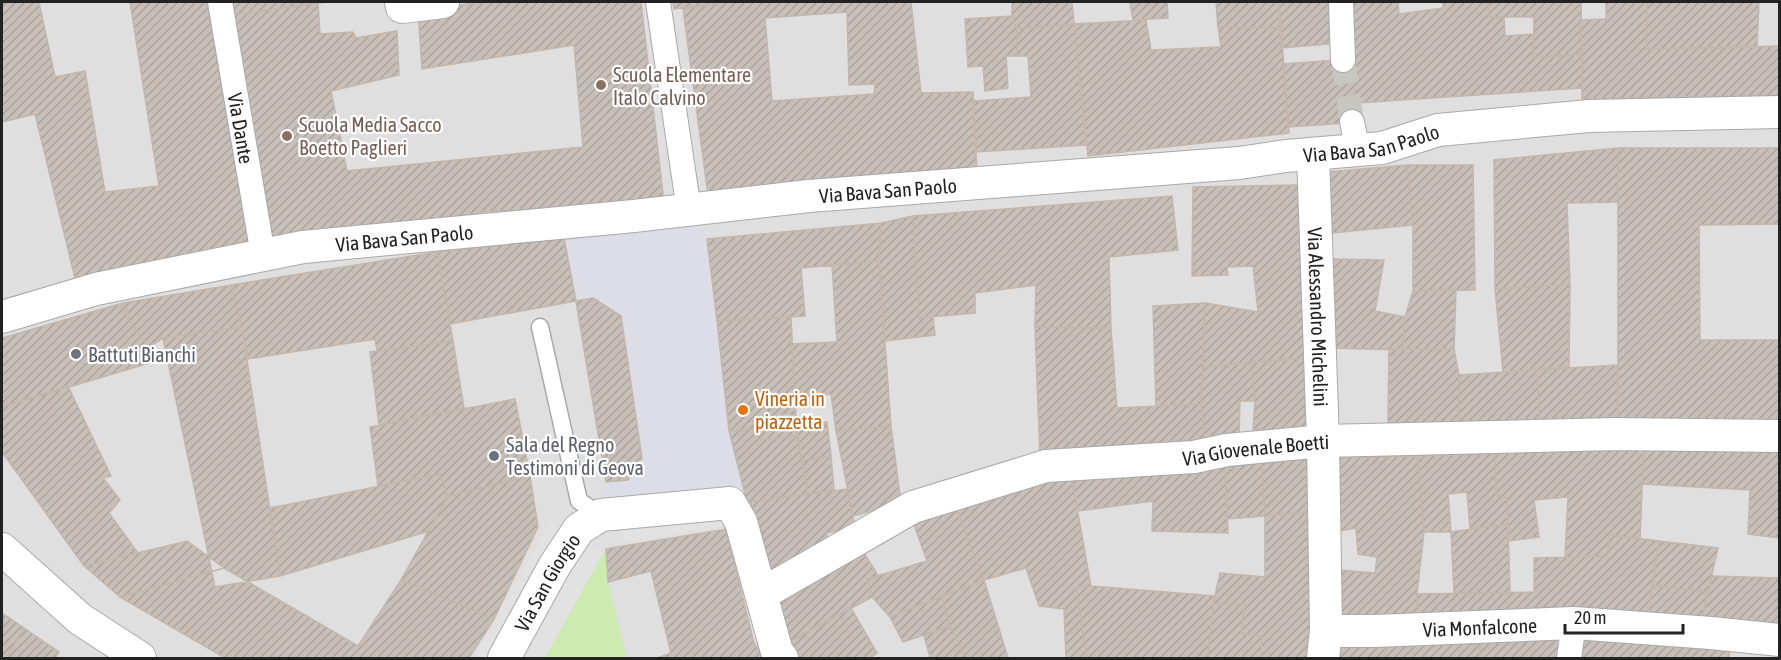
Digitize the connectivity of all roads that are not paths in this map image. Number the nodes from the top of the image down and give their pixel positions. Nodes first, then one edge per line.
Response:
1 (220, 2) edge
2 (401, 2) edge
3 (442, 2) edge
4 (658, 2) edge
5 (1341, 2) edge
6 (1343, 60) tunnel mouth
7 (1779, 112) edge
8 (1313, 154) junction
9 (689, 210) junction
10 (263, 255) junction
11 (2, 317) edge
12 (540, 327) dead end
13 (1779, 436) edge
14 (1323, 441) junction
15 (601, 515) junction
16 (2, 549) edge
17 (762, 594) junction
18 (1574, 623) junction
19 (1779, 640) edge
20 (1324, 645) edge
21 (140, 658) edge
22 (504, 658) edge
23 (782, 658) edge
24 (1569, 658) edge

1 - 10 street, Via Dante
2 - 3 street
4 - 9 street
5 - 6 street
7 - 8 street, Via Bava San Paolo
8 - 9 street, Via Bava San Paolo
8 - 14 street, Via Alessandro Michelini
9 - 10 street, Via Bava San Paolo
10 - 11 street, Via Bava San Paolo
12 - 15 lane
13 - 14 street, Via Giovenale Boetti
14 - 17 street, Via Giovenale Boetti
14 - 20 street, Via Alessandro Michelini
15 - 17 street
15 - 22 street, Via San Giorgio
16 - 21 street
17 - 23 street
18 - 19 street, Via Monfalcone
18 - 20 street, Via Monfalcone
18 - 24 street

